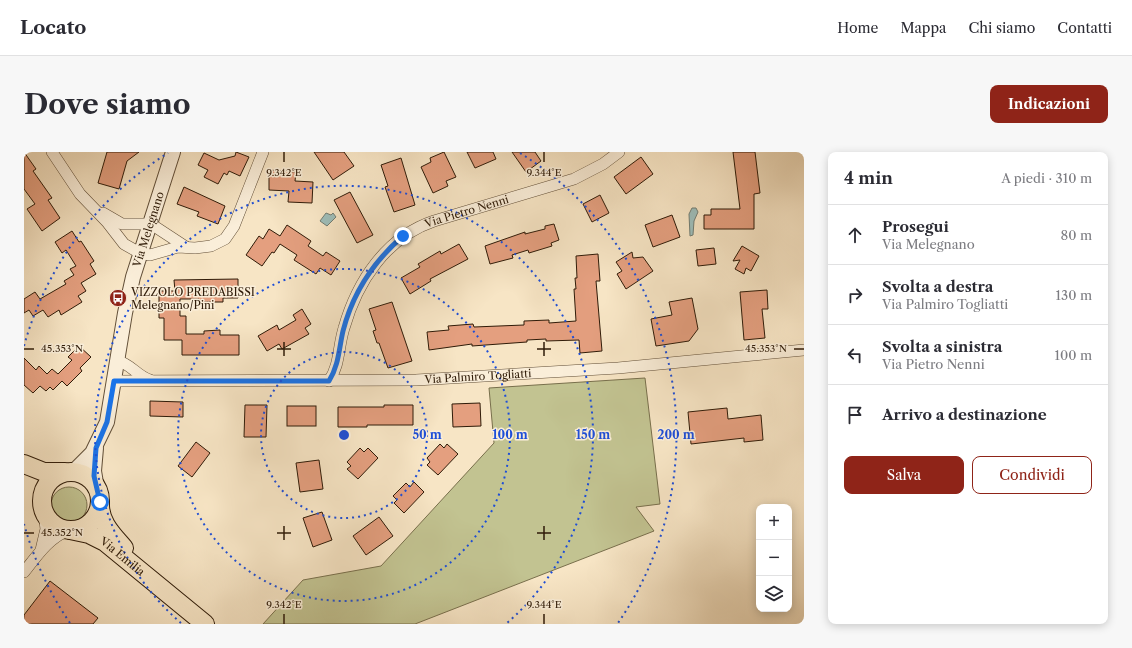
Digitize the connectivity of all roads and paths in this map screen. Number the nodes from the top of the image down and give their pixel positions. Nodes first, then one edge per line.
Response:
1 (52, 152) edge
2 (173, 152) edge
3 (263, 152) edge
4 (619, 152) edge
5 (94, 208) junction
6 (149, 225) junction
7 (189, 248) junction
8 (140, 253) junction
9 (804, 350) edge
10 (118, 361) junction
11 (150, 380) junction
12 (114, 381) junction
13 (329, 381) junction
14 (96, 448) junction
15 (24, 464) edge
16 (66, 472) junction
17 (24, 475) edge
18 (99, 496) junction
19 (43, 509) junction
20 (69, 530) junction
21 (40, 552) junction
22 (24, 572) edge
23 (151, 579) junction
24 (205, 624) edge

1 - 5 street
2 - 6 street, Via Melegnano
3 - 7 street
4 - 13 street, Via Pietro Nenni
5 - 6 street
5 - 8 street
6 - 7 street
6 - 8 street, Via Melegnano
7 - 8 street
8 - 10 street, Via Melegnano
9 - 13 street, Via Palmiro Togliatti
10 - 11 street
10 - 12 street, Via Melegnano
11 - 12 street, Via Palmiro Togliatti
11 - 13 street, Via Palmiro Togliatti
12 - 14 street, Via Melegnano
14 - 16 street, Via Melegnano
14 - 18 street, Via Melegnano
15 - 16 main road
16 - 18 main road
16 - 19 main road
17 - 19 main road
18 - 20 main road
18 - 23 main road, Via Emilia
19 - 20 main road
19 - 21 street
20 - 21 street
20 - 23 main road, Via Emilia
21 - 22 street
23 - 24 main road, Via Emilia

